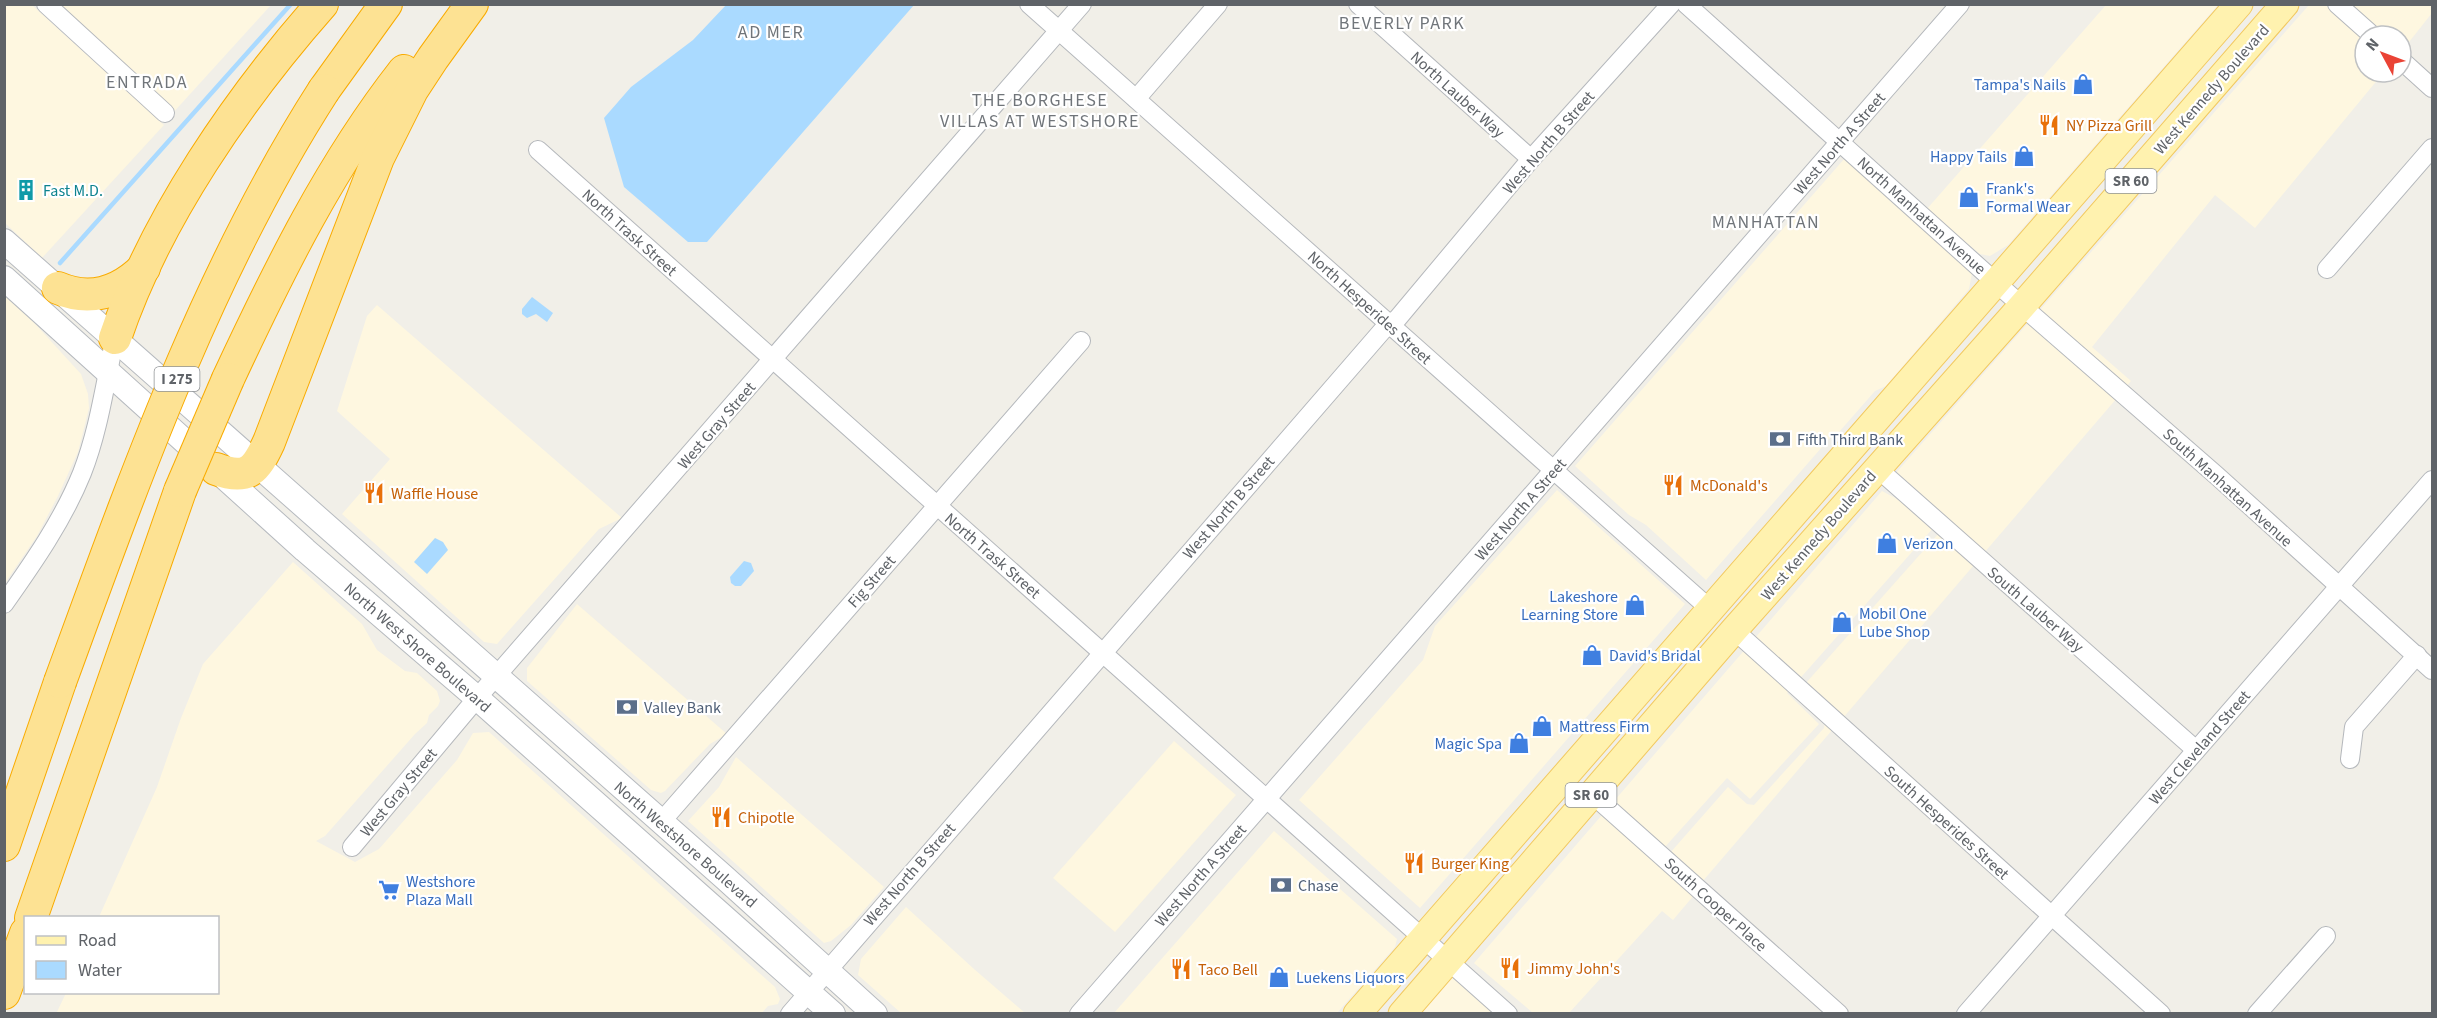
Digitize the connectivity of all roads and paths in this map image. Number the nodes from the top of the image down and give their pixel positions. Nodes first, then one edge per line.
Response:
1 (46, 4) edge
2 (322, 4) edge
3 (386, 4) edge
4 (458, 4) edge
5 (472, 4) edge
6 (1029, 4) edge
7 (1082, 4) edge
8 (1218, 4) edge
9 (1358, 4) edge
10 (1671, 4) edge
11 (1686, 4) edge
12 (1960, 4) edge
13 (2239, 4) edge
14 (2285, 4) edge
15 (2337, 4) edge
16 (2360, 24) edge
17 (1059, 31) junction
18 (2413, 70) edge
19 (2433, 88) edge
20 (1136, 99) junction
21 (165, 113) dead end
22 (1840, 142) junction
23 (2433, 148) edge
24 (538, 150) dead end
25 (1531, 159) junction
26 (4, 241) edge
27 (144, 268) junction
28 (2327, 269) dead end
29 (4, 278) edge
30 (1996, 281) junction
31 (58, 288) junction
32 (2022, 306) junction
33 (1390, 325) junction
34 (115, 338) junction
35 (1081, 340) dead end
36 (773, 360) junction
37 (108, 370) junction
38 (258, 466) junction
39 (1877, 468) junction
40 (216, 469) junction
41 (1554, 470) junction
42 (2433, 480) edge
43 (937, 505) junction
44 (1782, 527) junction
45 (2340, 586) junction
46 (4, 604) edge
47 (1710, 609) junction
48 (1734, 630) junction
49 (1102, 651) junction
50 (2417, 655) junction
51 (2433, 669) edge
52 (496, 676) junction
53 (477, 698) junction
54 (1649, 728) junction
55 (2196, 750) junction
56 (2350, 759) dead end
57 (1592, 794) junction
58 (1267, 798) junction
59 (661, 822) junction
60 (4, 845) edge
61 (352, 847) dead end
62 (32, 916) edge
63 (2052, 916) junction
64 (2326, 936) dead end
65 (24, 938) edge
66 (1422, 938) junction
67 (1447, 960) junction
68 (827, 969) junction
69 (808, 992) junction
70 (4, 993) edge
71 (790, 1014) edge
72 (833, 1014) edge
73 (875, 1014) edge
74 (1079, 1014) edge
75 (1357, 1014) edge
76 (1402, 1014) edge
77 (1508, 1014) edge
78 (1839, 1014) edge
79 (1966, 1014) edge
80 (2161, 1014) edge
81 (2257, 1014) edge

1 - 21 street
2 - 27 highway
3 - 60 highway, I 275, bridge
4 - 62 highway, I 275, bridge
5 - 38 highway
6 - 17 street, North Hesperides Street
7 - 17 street, West Gray Street
8 - 20 street
9 - 25 street, North Lauber Way
10 - 25 street, West North B Street
11 - 22 street, North Manhattan Avenue
12 - 22 street, West North A Street
13 - 30 main road, West Kennedy Boulevard / SR 60
14 - 32 main road, West Kennedy Boulevard / SR 60
15 - 16 street
17 - 20 street, North Hesperides Street
17 - 36 street, West Gray Street
18 - 19 street
20 - 33 street, North Hesperides Street
22 - 30 street, North Manhattan Avenue
22 - 41 street, West North A Street
23 - 28 street
24 - 36 street, North Trask Street
25 - 33 street, West North B Street
26 - 31 main road, North West Shore Boulevard
27 - 31 highway
27 - 34 highway
29 - 37 main road, North West Shore Boulevard
30 - 32 street, North Manhattan Avenue
30 - 44 main road, West Kennedy Boulevard / SR 60
31 - 34 main road, North West Shore Boulevard
32 - 39 main road, West Kennedy Boulevard / SR 60
32 - 45 street, South Manhattan Avenue
33 - 41 street, North Hesperides Street
33 - 49 street, West North B Street
34 - 37 street
34 - 38 main road, North West Shore Boulevard
35 - 43 street, Fig Street
36 - 43 street, North Trask Street
36 - 52 street, West Gray Street
37 - 40 main road, North West Shore Boulevard
37 - 46 street
38 - 40 highway
38 - 52 main road, North West Shore Boulevard
39 - 48 main road, West Kennedy Boulevard / SR 60
39 - 55 street, South Lauber Way
40 - 53 main road, North West Shore Boulevard
41 - 47 street, North Hesperides Street
41 - 58 street, West North A Street
42 - 45 street, West Cleveland Street
43 - 49 street, North Trask Street
43 - 59 street, Fig Street
44 - 47 main road, West Kennedy Boulevard / SR 60
44 - 48 main road
45 - 50 street, South Manhattan Avenue
45 - 55 street, West Cleveland Street
47 - 54 main road
47 - 66 main road, West Kennedy Boulevard / SR 60
48 - 54 main road, West Kennedy Boulevard / SR 60
48 - 63 street, South Hesperides Street
49 - 58 street, North Trask Street
49 - 68 street, West North B Street
50 - 51 street, South Manhattan Avenue
50 - 56 street
52 - 53 street, West Gray Street
52 - 59 main road, North Westshore Boulevard
53 - 61 street, West Gray Street
53 - 69 main road, North West Shore Boulevard
54 - 57 main road, West Kennedy Boulevard / SR 60
55 - 63 street, West Cleveland Street
57 - 67 main road, West Kennedy Boulevard / SR 60
57 - 78 street, South Cooper Place
58 - 66 street, North Trask Street
58 - 74 street, West North A Street
59 - 68 main road, North Westshore Boulevard
63 - 79 street, West Cleveland Street
63 - 80 street, South Hesperides Street
64 - 81 street
65 - 70 highway
66 - 67 street, North Trask Street
66 - 75 main road, West Kennedy Boulevard / SR 60
67 - 76 main road, West Kennedy Boulevard / SR 60
67 - 77 street, North Trask Street
68 - 69 street, West North B Street
68 - 73 main road, North Westshore Boulevard
69 - 71 street, West North B Street
69 - 72 main road, North West Shore Boulevard

